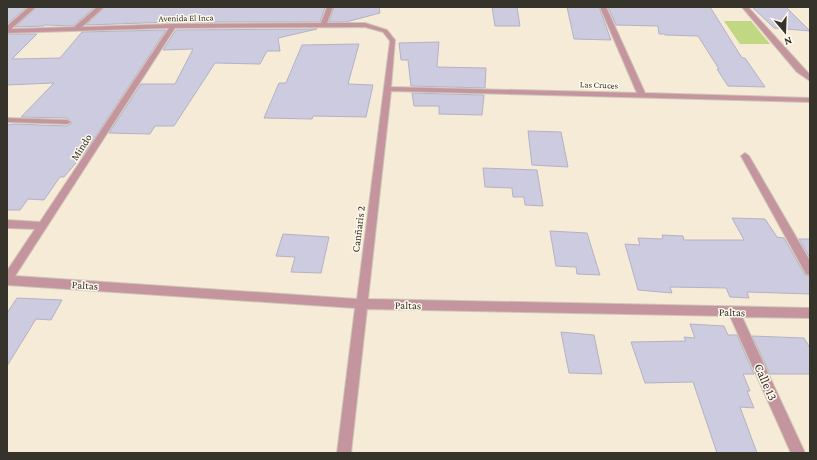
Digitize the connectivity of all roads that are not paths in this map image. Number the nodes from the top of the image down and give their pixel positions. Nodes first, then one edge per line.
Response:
1 (33, 7) edge
2 (101, 7) edge
3 (330, 7) edge
4 (603, 7) edge
5 (745, 7) edge
6 (323, 25) junction
7 (365, 25) joint
8 (173, 26) junction
9 (76, 29) junction
10 (7, 30) edge
11 (810, 79) edge
12 (387, 89) junction
13 (642, 96) junction
14 (810, 100) edge
15 (7, 120) edge
16 (67, 122) dead end
17 (745, 156) dead end
18 (7, 224) edge
19 (42, 226) junction
20 (810, 271) edge
21 (7, 280) edge
22 (362, 304) junction
23 (734, 312) junction
24 (810, 313) edge
25 (344, 453) edge
26 (798, 453) edge

1 - 10 street
2 - 9 street
3 - 6 street
4 - 13 street
5 - 11 street
6 - 7 street, Avenida El Inca
6 - 8 street, Avenida El Inca
7 - 12 street, Canñaris 2
8 - 9 street, Avenida El Inca
8 - 19 street, Mindo
9 - 10 street, Avenida El Inca
12 - 13 street, Las Cruces
12 - 22 street, Canñaris 2
13 - 14 street, Las Cruces
15 - 16 street
17 - 20 street
18 - 19 street
19 - 21 street, Mindo
21 - 22 street, Paltas
22 - 23 street, Paltas
22 - 25 street, Canñaris 2
23 - 24 street, Paltas
23 - 26 street, Calle 13

